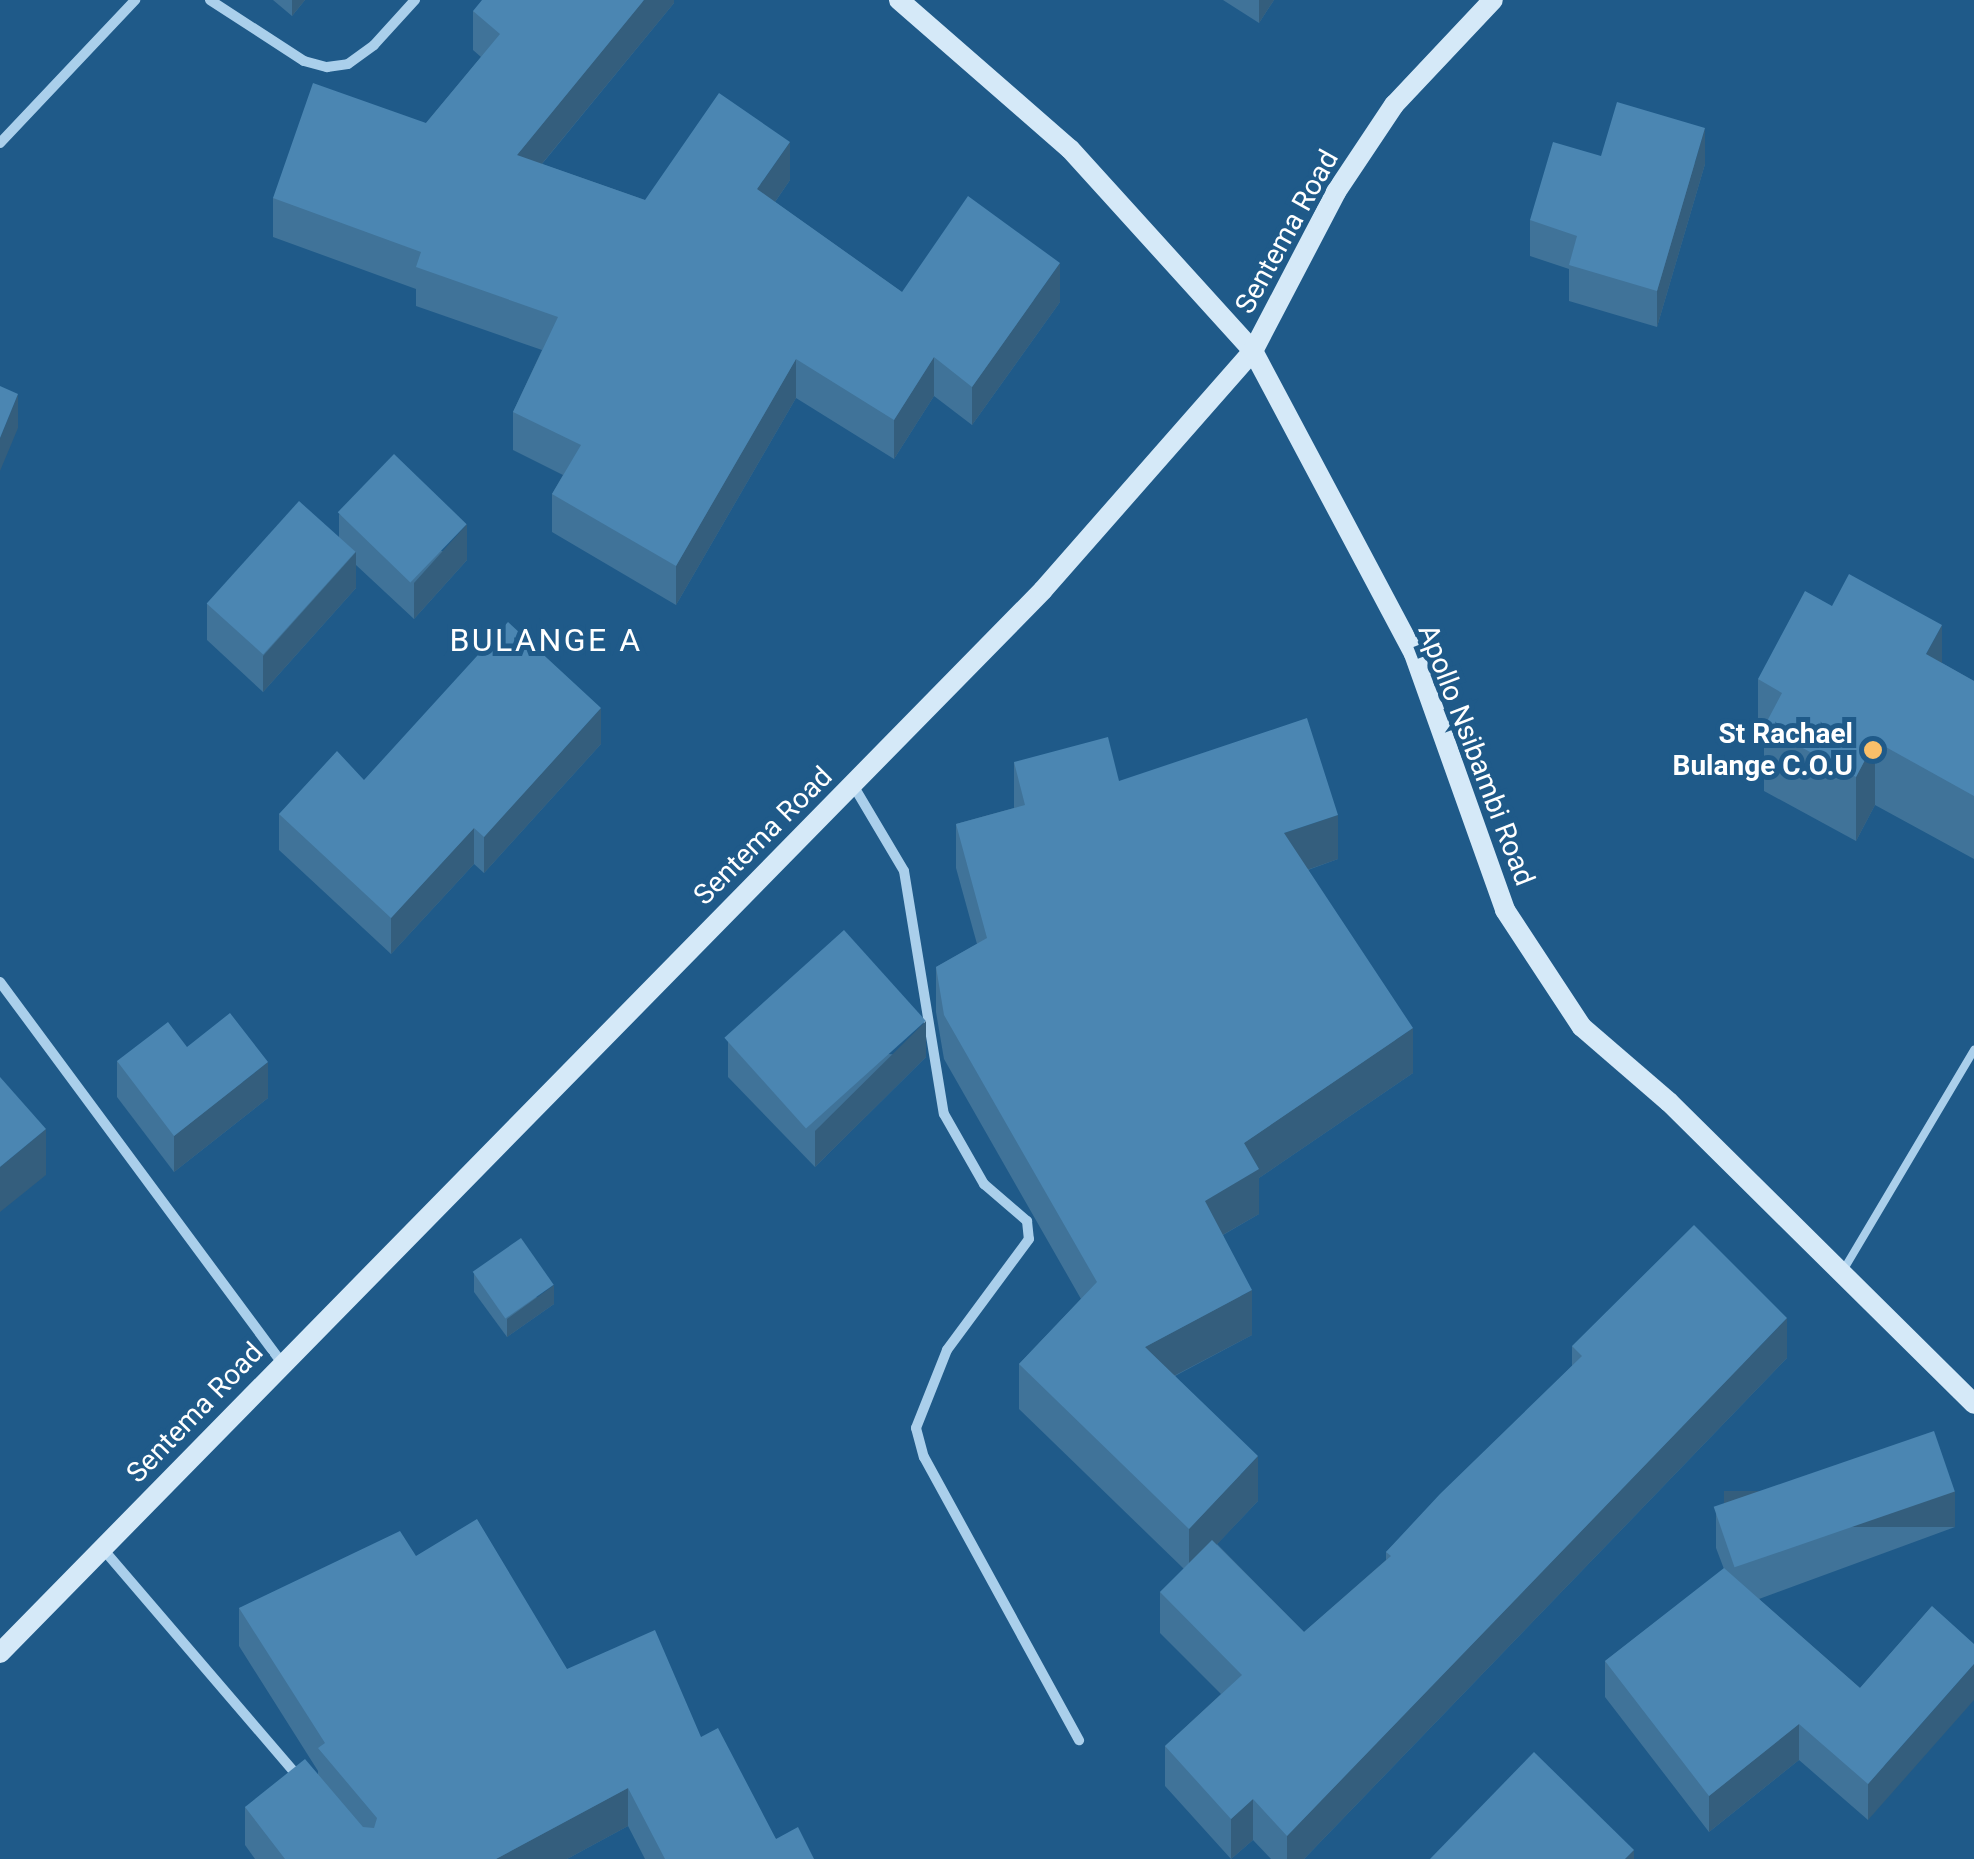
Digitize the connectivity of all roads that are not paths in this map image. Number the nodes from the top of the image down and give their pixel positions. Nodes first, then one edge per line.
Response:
1 (135, 0) edge
2 (210, 0) edge
3 (414, 0) edge
4 (899, 0) edge
5 (1492, 0) edge
6 (0, 143) edge
7 (1252, 351) junction
8 (853, 784) junction
9 (0, 982) edge
10 (1974, 1050) edge
11 (1841, 1272) junction
12 (282, 1364) junction
13 (1974, 1404) edge
14 (102, 1548) junction
15 (0, 1653) edge
16 (1079, 1740) dead end
17 (306, 1785) edge

1 - 6 street
2 - 3 street
4 - 7 main road, Apollo Nsibambi Road
5 - 7 main road, Sentema Road
7 - 8 main road, Sentema Road
7 - 11 main road, Apollo Nsibambi Road
8 - 12 main road, Sentema Road
8 - 16 street
9 - 12 street
10 - 11 lane
11 - 13 main road, Apollo Nsibambi Road
12 - 14 main road, Sentema Road
14 - 15 main road, Sentema Road
14 - 17 street

